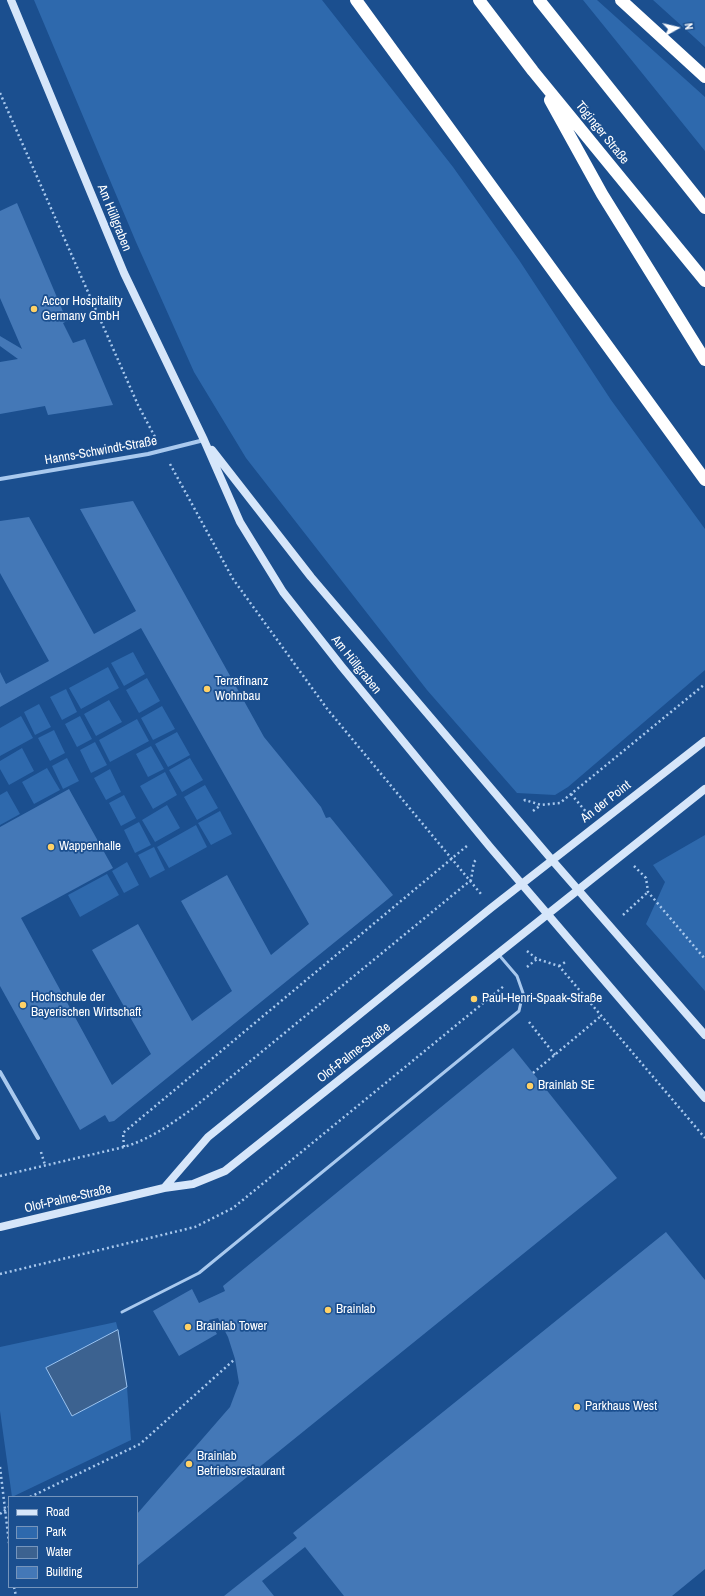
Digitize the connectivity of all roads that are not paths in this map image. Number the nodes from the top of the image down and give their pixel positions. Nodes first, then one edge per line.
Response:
1 (11, 0) edge
2 (356, 0) edge
3 (479, 0) edge
4 (539, 0) edge
5 (621, 0) edge
6 (533, 71) junction
7 (705, 77) edge
8 (705, 208) edge
9 (705, 282) edge
10 (705, 360) edge
11 (204, 440) junction
12 (0, 479) edge
13 (705, 480) edge
14 (705, 741) edge
15 (705, 789) edge
16 (552, 860) junction
17 (522, 884) junction
18 (579, 890) junction
19 (548, 915) junction
20 (498, 954) junction
21 (705, 1035) edge
22 (0, 1072) edge
23 (705, 1098) edge
24 (38, 1138) dead end
25 (164, 1188) junction
26 (0, 1227) edge
27 (122, 1312) dead end

1 - 11 main road, Am Hüllgraben
2 - 13 highway
3 - 6 highway, Töginger Straße
4 - 8 highway
5 - 7 highway
6 - 9 highway, Töginger Straße
6 - 10 highway
11 - 12 street, Hanns-Schwindt-Straße
11 - 16 main road, Am Hüllgraben
11 - 17 main road, Am Hüllgraben
14 - 16 main road, An der Point
15 - 18 main road
16 - 17 main road, An der Point
16 - 18 main road
17 - 19 main road
17 - 25 main road, Olof-Palme-Straße
18 - 19 main road
18 - 21 main road
19 - 20 main road, Olof-Palme-Straße
19 - 23 main road
20 - 25 main road, Olof-Palme-Straße
20 - 27 lane
22 - 24 street
25 - 26 main road, Olof-Palme-Straße

